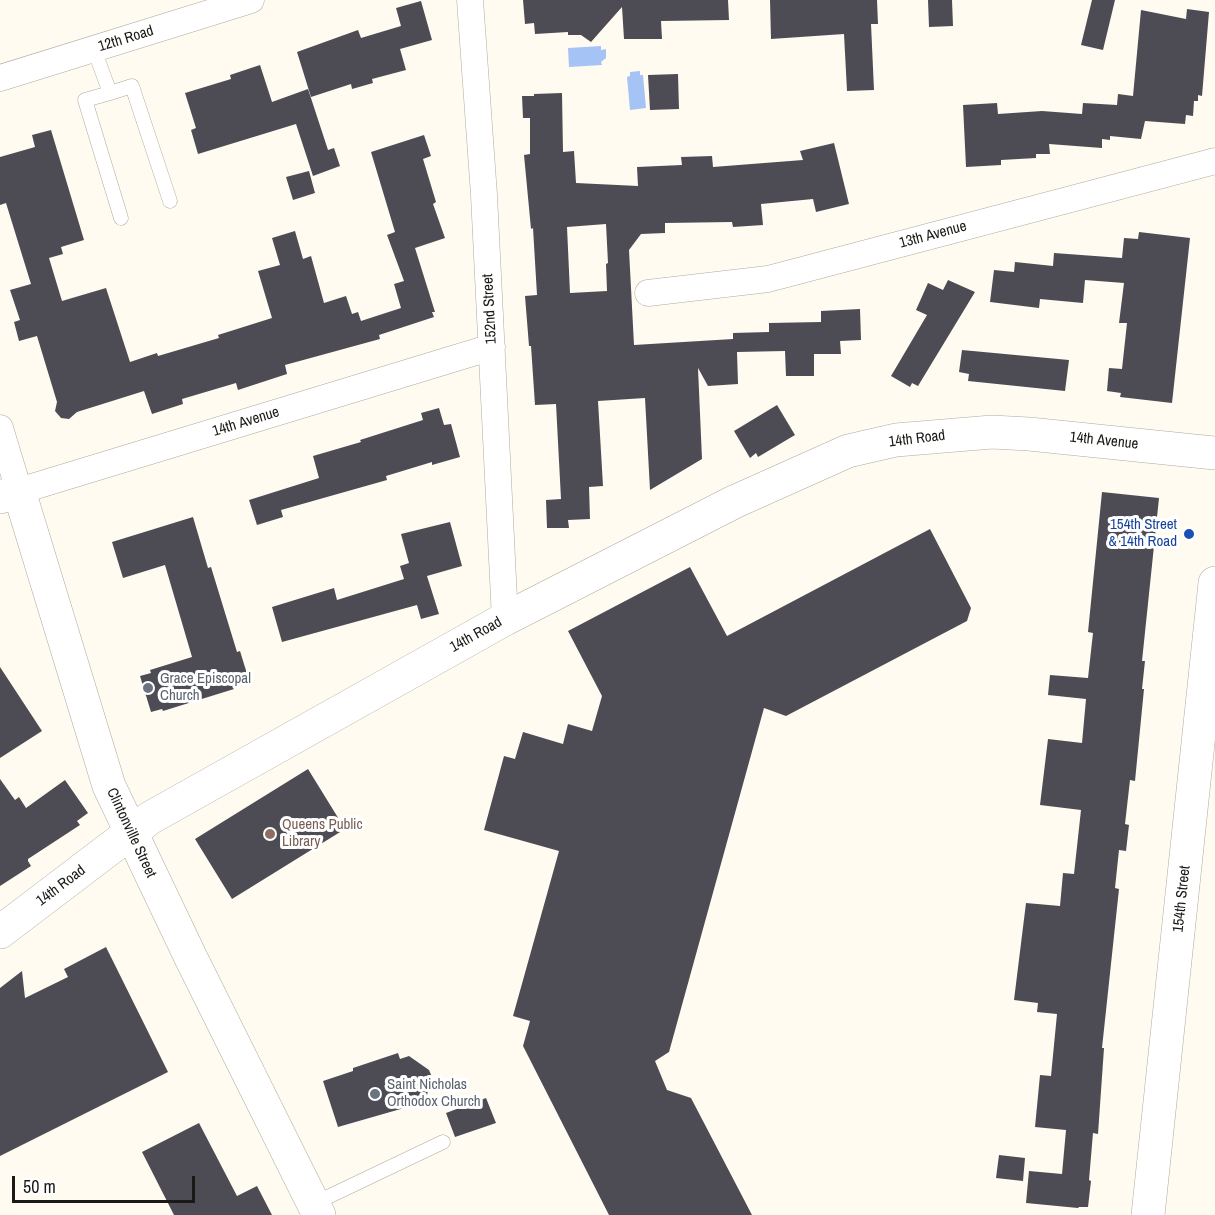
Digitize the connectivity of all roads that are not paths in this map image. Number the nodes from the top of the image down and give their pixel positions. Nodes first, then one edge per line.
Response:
1 (251, 0) edge
2 (470, 0) edge
3 (94, 49) junction
4 (0, 78) edge
5 (110, 93) junction
6 (1215, 161) edge
7 (170, 201) dead end
8 (121, 218) dead end
9 (648, 293) dead end
10 (492, 347) junction
11 (0, 428) edge
12 (993, 432) joint
13 (1215, 453) edge
14 (9, 494) edge
15 (1215, 583) edge
16 (505, 619) junction
17 (130, 834) junction
18 (0, 932) edge
19 (443, 1142) dead end
20 (316, 1210) edge
21 (1148, 1215) edge

1 - 3 street, 12th Road
2 - 10 street, 152nd Street
3 - 4 street, 12th Road
3 - 5 lane
5 - 7 lane
5 - 8 lane
6 - 9 street, 13th Avenue
10 - 14 street, 14th Avenue
10 - 16 street, 152nd Street
11 - 14 street, Clintonville Street
12 - 13 street, 14th Avenue
12 - 16 street, 14th Road
14 - 17 street, Clintonville Street
15 - 21 street, 154th Street
16 - 17 street, 14th Road
17 - 18 street, 14th Road
17 - 20 street, Clintonville Street
19 - 20 lane

